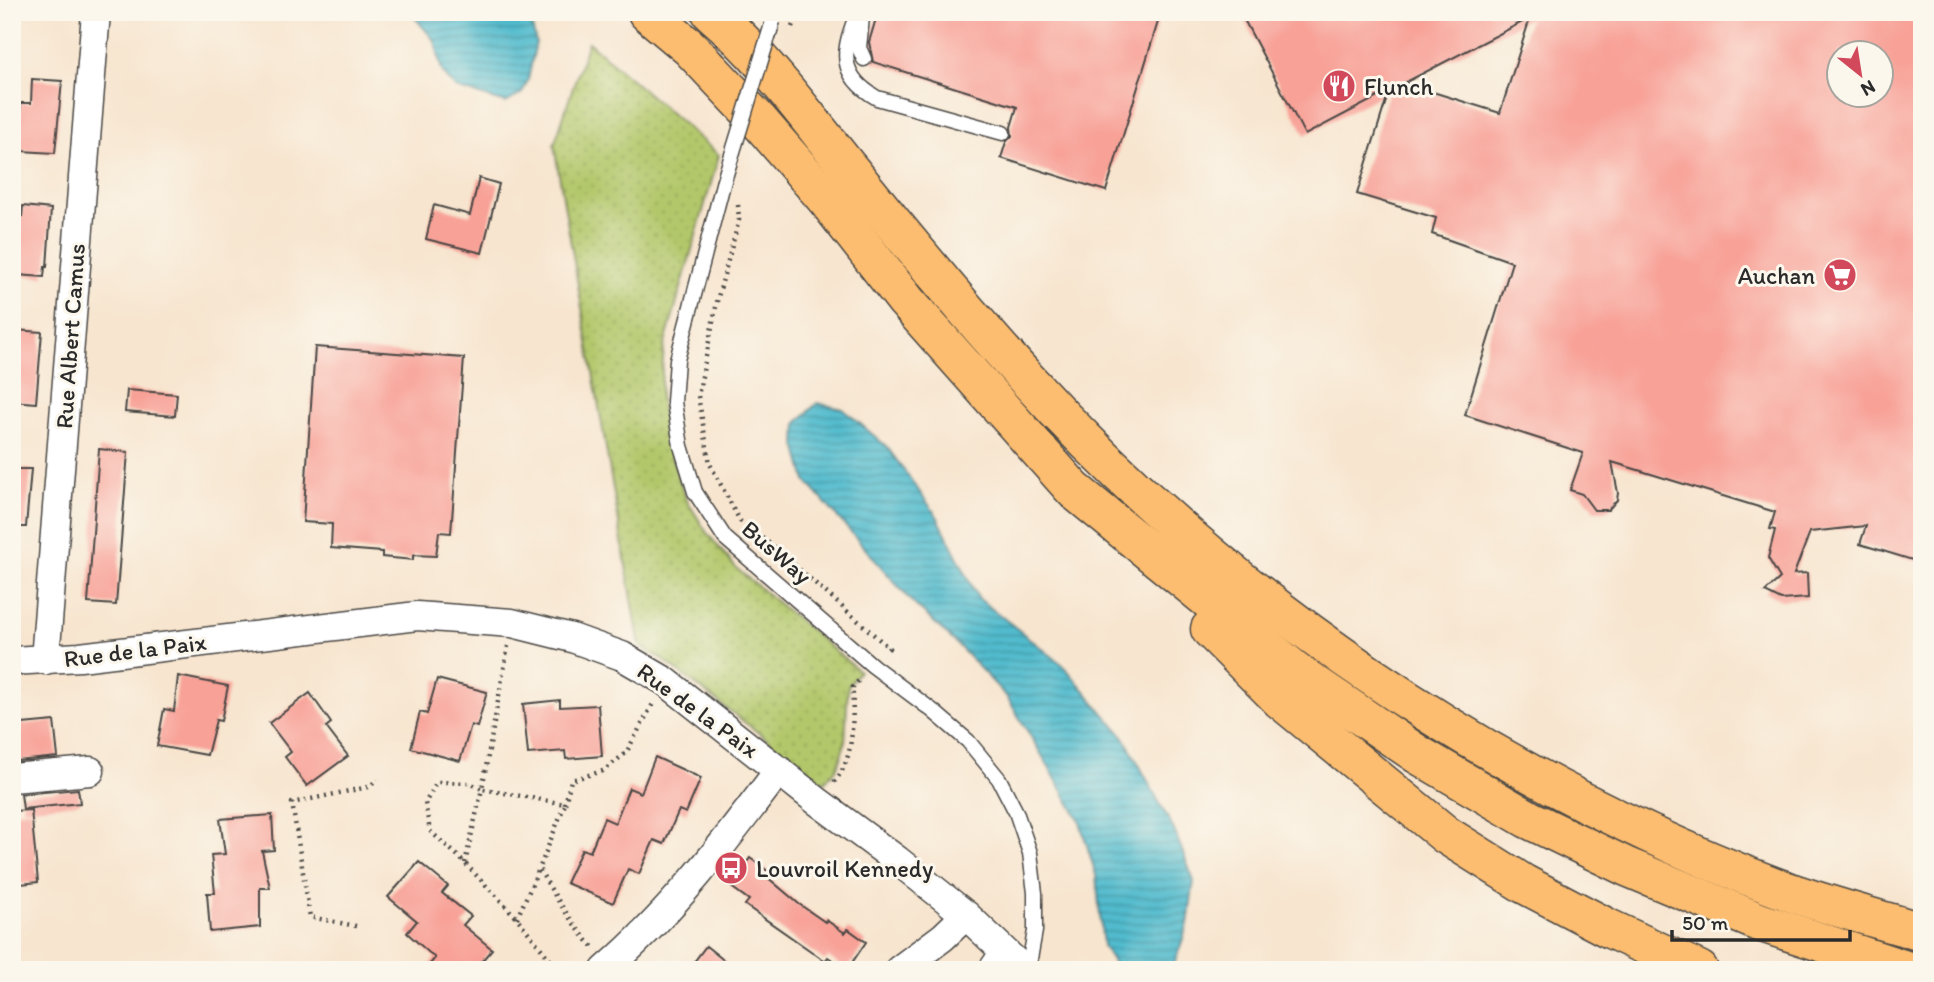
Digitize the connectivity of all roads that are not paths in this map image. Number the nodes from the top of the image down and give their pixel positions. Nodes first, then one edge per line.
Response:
1 (96, 12) edge
2 (648, 12) edge
3 (711, 12) edge
4 (860, 12) edge
5 (775, 16) edge
6 (864, 59) dead end
7 (1003, 133) dead end
8 (1074, 490) junction
9 (45, 660) junction
10 (12, 662) edge
11 (779, 770) junction
12 (90, 771) dead end
13 (12, 778) edge
14 (965, 915) junction
15 (1922, 932) edge
16 (992, 959) edge
17 (608, 967) edge
18 (899, 970) edge
19 (1026, 970) edge
20 (1699, 970) edge
21 (1906, 970) edge

1 - 9 street, Rue Albert Camus
2 - 8 highway
3 - 15 highway
4 - 6 lane
4 - 7 lane
5 - 19 lane, BusWay, bridge
8 - 20 highway
8 - 21 highway
9 - 10 street, Rue de la Paix
9 - 11 street, Rue de la Paix
11 - 14 street, Rue de la Paix
11 - 17 street
12 - 13 street
14 - 16 street, Rue de la Paix
14 - 18 street
16 - 19 street, Rue de la Paix

